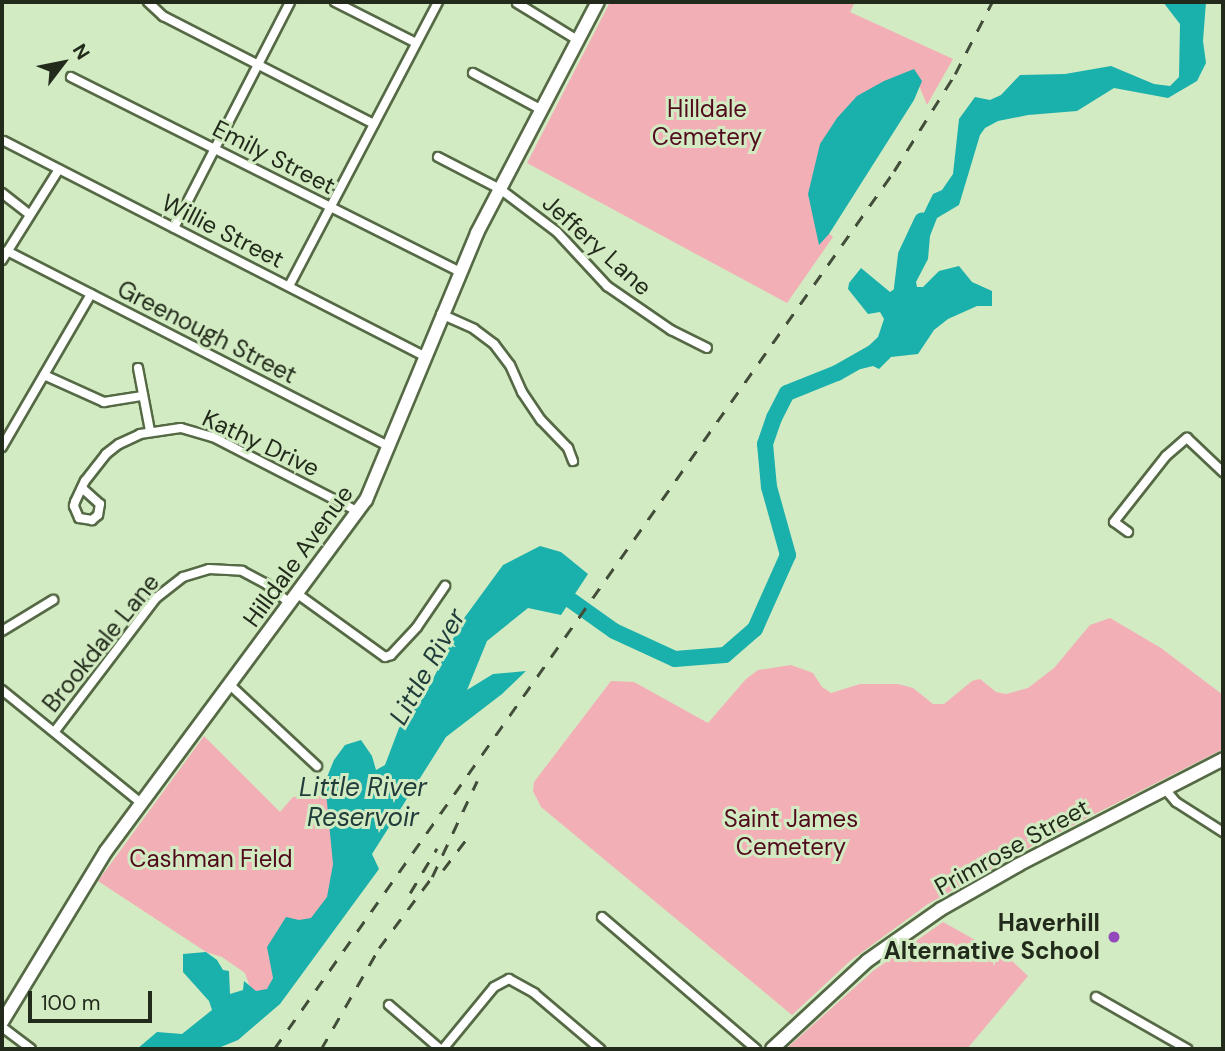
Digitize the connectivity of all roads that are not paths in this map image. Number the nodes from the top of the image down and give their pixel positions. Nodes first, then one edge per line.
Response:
1 (148, 2) edge
2 (290, 2) edge
3 (335, 2) edge
4 (438, 2) edge
5 (598, 2) edge
6 (517, 3) edge
7 (579, 41) junction
8 (416, 43) junction
9 (258, 65) junction
10 (473, 73) dead end
11 (71, 77) dead end
12 (542, 110) junction
13 (374, 124) junction
14 (4, 141) dead end
15 (215, 149) junction
16 (438, 157) dead end
17 (59, 169) junction
18 (500, 189) junction
19 (2, 194) edge
20 (331, 207) junction
21 (29, 214) junction
22 (174, 228) junction
23 (7, 251) junction
24 (2, 260) edge
25 (459, 271) junction
26 (289, 286) junction
27 (91, 293) junction
28 (441, 314) junction
29 (707, 348) dead end
30 (425, 356) junction
31 (138, 368) dead end
32 (44, 375) junction
33 (144, 396) junction
34 (150, 431) junction
35 (2, 447) edge
36 (390, 447) junction
37 (573, 461) dead end
38 (1223, 472) edge
39 (82, 488) dead end
40 (359, 512) junction
41 (1128, 532) dead end
42 (445, 586) dead end
43 (53, 600) dead end
44 (295, 600) junction
45 (2, 631) edge
46 (230, 685) junction
47 (2, 690) edge
48 (55, 731) junction
49 (1223, 759) edge
50 (317, 766) dead end
51 (1165, 789) junction
52 (140, 802) junction
53 (1223, 832) edge
54 (601, 917) dead end
55 (1096, 997) dead end
56 (389, 1005) dead end
57 (2, 1021) edge
58 (2, 1027) edge
59 (31, 1049) edge
60 (442, 1049) edge
61 (600, 1049) edge
62 (755, 1049) edge
63 (772, 1049) edge
64 (1187, 1049) edge

1 - 9 street
2 - 9 street
3 - 8 street
4 - 8 street
5 - 7 main road, Hilldale Avenue
6 - 7 street
7 - 12 main road, Hilldale Avenue
8 - 13 street
9 - 13 street
9 - 15 street
10 - 12 street
11 - 15 street, Emily Street
12 - 18 main road, Hilldale Avenue
13 - 20 street
14 - 17 street, Willie Street
15 - 20 street, Emily Street
15 - 22 street
16 - 18 street, Jeffery Lane
17 - 21 street
17 - 22 street, Willie Street
18 - 25 main road, Hilldale Avenue
18 - 29 street, Jeffery Lane
19 - 21 street
20 - 25 street, Emily Street
20 - 26 street
21 - 23 street
22 - 26 street, Willie Street
23 - 24 street
23 - 27 street, Greenough Street
25 - 28 main road, Hilldale Avenue
26 - 30 street, Willie Street
27 - 32 street
27 - 36 street, Greenough Street
28 - 30 main road, Hilldale Avenue
28 - 37 street
30 - 36 main road, Hilldale Avenue
31 - 33 street
32 - 33 street
32 - 35 street
33 - 34 street
34 - 39 street, Kathy Drive
34 - 40 street, Kathy Drive
36 - 40 main road, Hilldale Avenue
38 - 41 street
40 - 44 main road, Hilldale Avenue
42 - 44 street, Brookdale Lane
43 - 45 street
44 - 46 main road, Hilldale Avenue
44 - 48 street, Brookdale Lane
46 - 50 street
46 - 52 main road, Hilldale Avenue
47 - 48 street
48 - 52 street
49 - 51 main road, Primrose Street
51 - 53 street
51 - 63 main road, Primrose Street
52 - 57 main road, Hilldale Avenue
54 - 62 street
55 - 64 street
56 - 60 street
58 - 59 street
60 - 61 street

